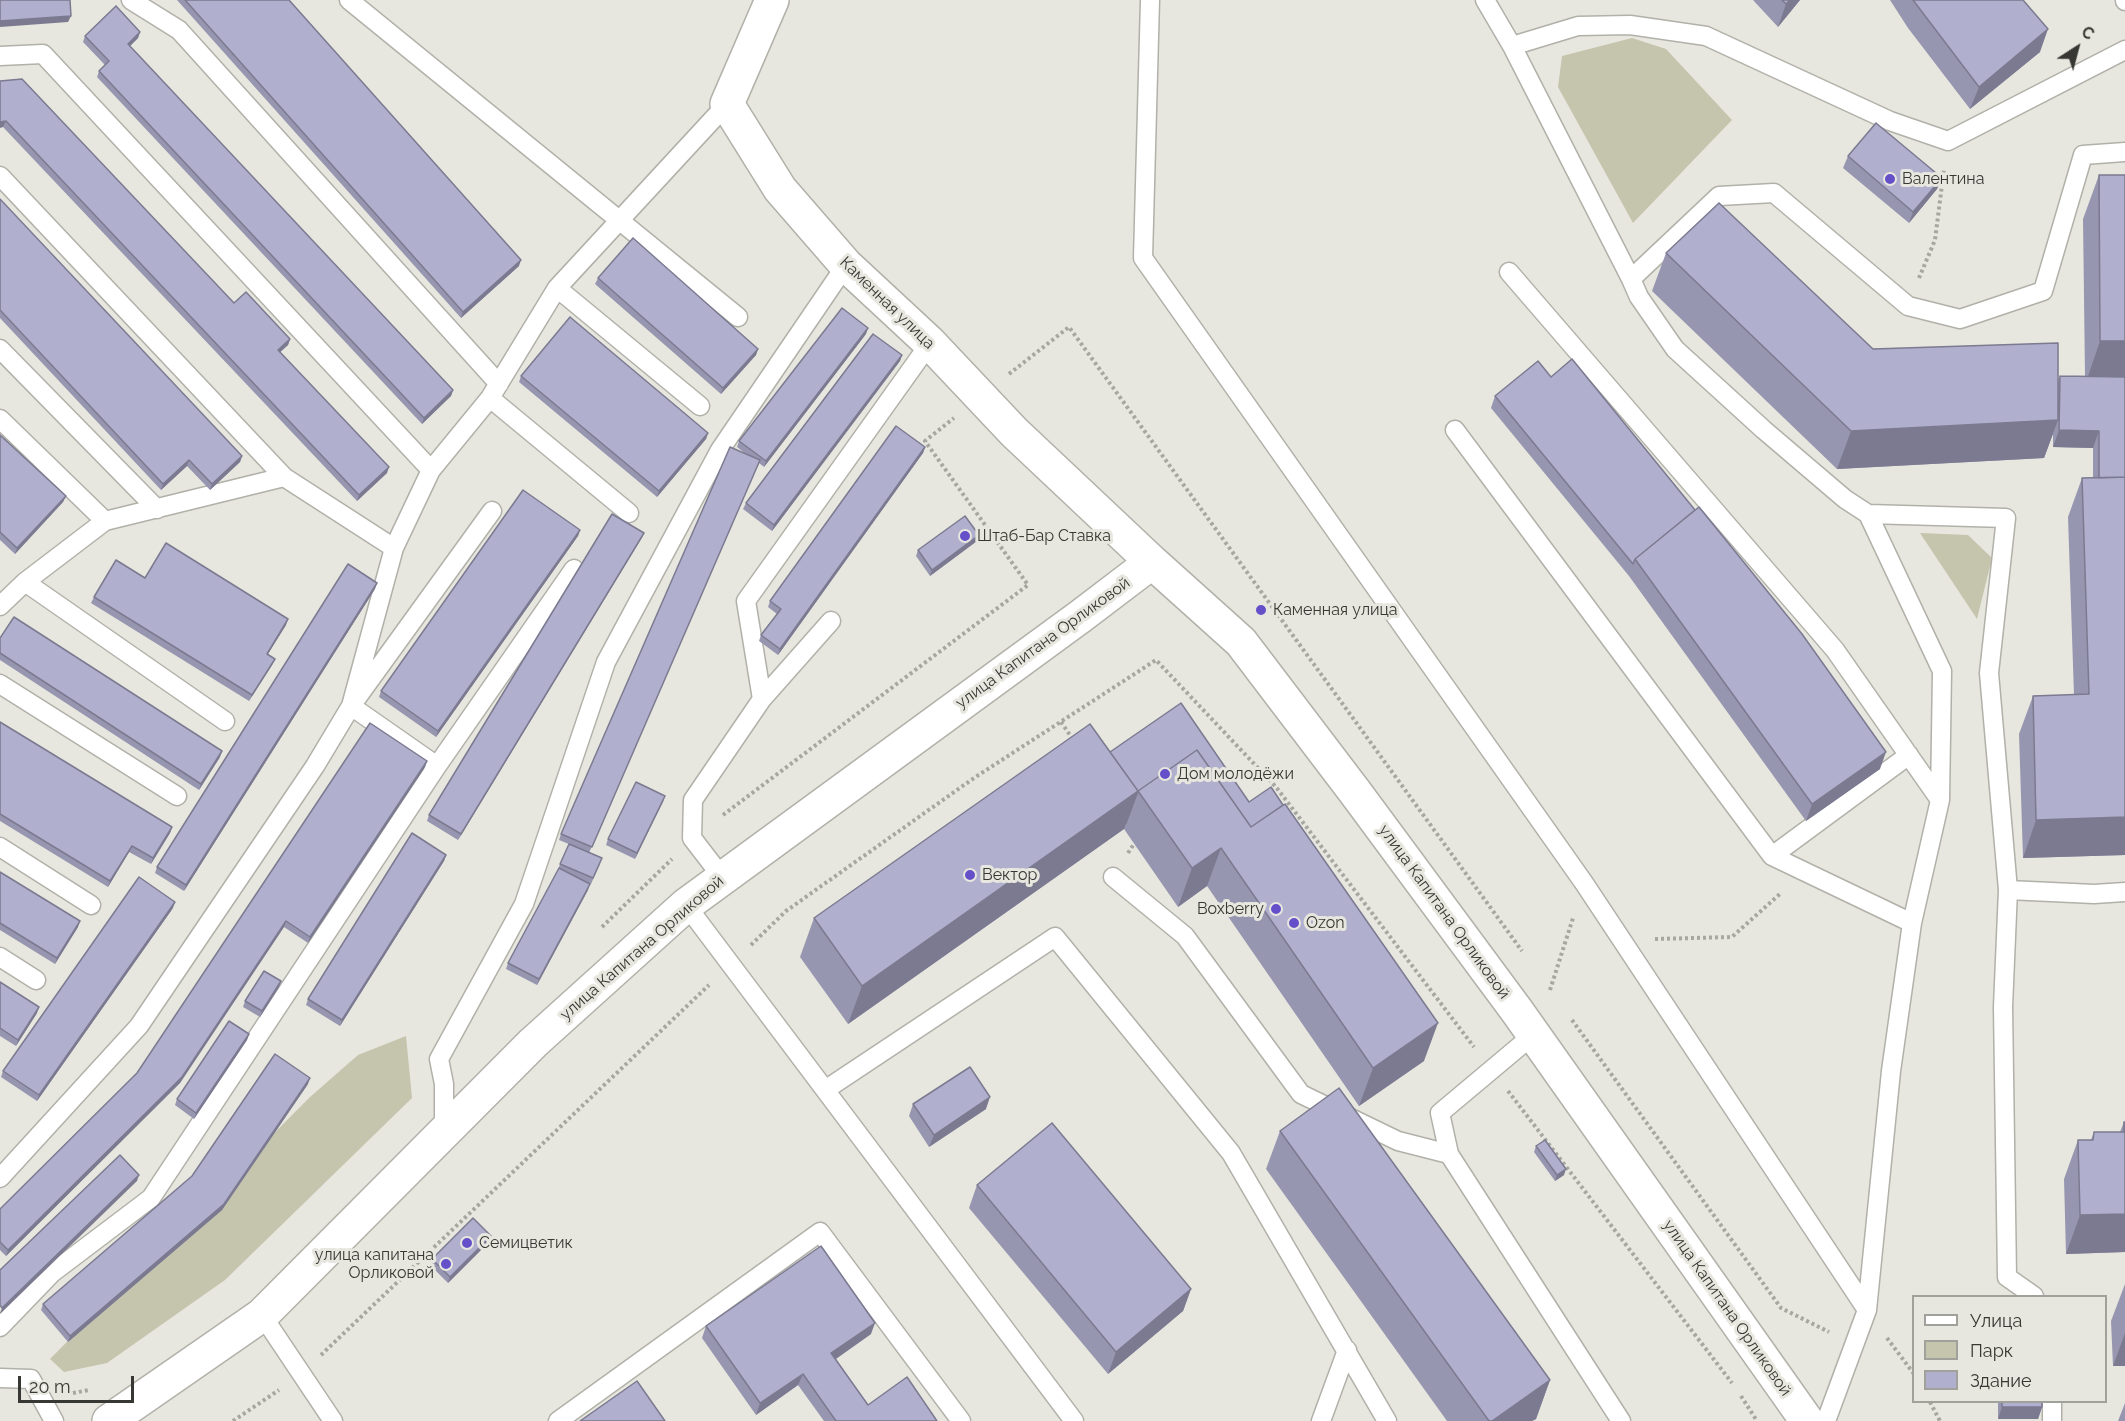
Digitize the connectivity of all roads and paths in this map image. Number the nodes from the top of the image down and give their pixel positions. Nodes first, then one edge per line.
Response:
1 (130, 0) edge
2 (349, 0) edge
3 (772, 0) edge
4 (1150, 0) edge
5 (1485, 0) edge
6 (1512, 46) junction
7 (2125, 50) edge
8 (0, 56) edge
9 (727, 104) junction
10 (1948, 141) junction
11 (2125, 152) edge
12 (0, 176) edge
13 (620, 220) junction
14 (846, 265) junction
15 (1509, 272) dead end
16 (1631, 279) junction
17 (557, 288) junction
18 (1908, 306) junction
19 (738, 316) dead end
20 (930, 343) junction
21 (0, 349) edge
22 (494, 391) junction
23 (700, 406) dead end
24 (0, 419) edge
25 (1455, 430) dead end
26 (925, 441) dead end
27 (431, 470) junction
28 (284, 477) junction
29 (157, 508) junction
30 (492, 511) dead end
31 (628, 513) dead end
32 (1868, 514) junction
33 (105, 521) junction
34 (394, 548) junction
35 (1152, 562) junction
36 (574, 569) dead end
37 (25, 582) junction
38 (1, 602) edge
39 (831, 621) dead end
40 (0, 684) edge
41 (762, 699) junction
42 (351, 706) junction
43 (225, 721) dead end
44 (1061, 722) junction
45 (1081, 750) edge
46 (1909, 755) junction
47 (437, 766) junction
48 (177, 796) dead end
49 (1940, 800) junction
50 (692, 838) junction
51 (0, 847) edge
52 (1772, 856) junction
53 (722, 877) junction
54 (1113, 877) dead end
55 (1584, 883) junction
56 (1784, 890) dead end
57 (2008, 890) junction
58 (2125, 892) edge
59 (91, 905) dead end
60 (686, 905) junction
61 (1912, 923) junction
62 (601, 928) dead end
63 (1622, 939) junction
64 (0, 957) edge
65 (731, 964) junction
66 (36, 980) dead end
67 (1557, 999) dead end
68 (1571, 1019) dead end
69 (1533, 1035) junction
70 (1491, 1070) junction
71 (825, 1090) junction
72 (444, 1134) junction
73 (1449, 1154) junction
74 (0, 1178) edge
75 (2033, 1295) edge
76 (1867, 1310) junction
77 (262, 1315) junction
78 (0, 1326) edge
79 (1854, 1345) junction
80 (1347, 1350) junction
81 (1912, 1371) edge
82 (301, 1374) junction
83 (0, 1378) edge
84 (96, 1388) dead end
85 (40, 1395) junction
86 (1931, 1403) edge
87 (2052, 1403) edge
88 (54, 1421) edge
89 (109, 1421) edge
90 (233, 1421) edge
91 (333, 1421) edge
92 (558, 1421) edge
93 (961, 1421) edge
94 (1074, 1421) edge
95 (1321, 1421) edge
96 (1387, 1421) edge
97 (1622, 1421) edge
98 (1757, 1421) edge
99 (1807, 1421) edge
100 (1826, 1421) edge
101 (1940, 1421) edge
102 (2052, 1421) edge

1 - 22 lane
2 - 13 lane
3 - 9 street
4 - 55 lane
5 - 6 lane
6 - 10 lane
6 - 16 lane
7 - 10 lane
8 - 27 lane
9 - 13 lane
9 - 14 street, Каменная улица
10 - 18 path
11 - 18 lane
12 - 28 lane
13 - 17 lane
13 - 19 lane
14 - 20 street, Каменная улица
14 - 72 lane
15 - 46 lane
16 - 18 lane
16 - 32 lane
17 - 22 lane
17 - 23 lane
20 - 35 street, Каменная улица
20 - 41 lane
21 - 29 lane
22 - 27 lane
22 - 31 lane
24 - 33 lane
25 - 52 lane
26 - 50 path
27 - 34 lane
28 - 29 lane
28 - 34 lane
29 - 33 lane
30 - 42 lane
32 - 49 lane
32 - 57 lane
33 - 37 lane
34 - 42 lane
35 - 53 street, улица Капитана Орликовой
35 - 69 street, улица Капитана Орликовой
36 - 47 lane
37 - 38 lane
37 - 43 lane
39 - 41 lane
40 - 48 lane
41 - 50 lane
42 - 47 lane
42 - 74 lane
44 - 45 path
44 - 65 path
44 - 70 path
46 - 49 lane
46 - 52 lane
47 - 78 lane
49 - 61 lane
50 - 53 lane
50 - 62 path
51 - 59 lane
52 - 61 lane
53 - 60 street, улица Капитана Орликовой
54 - 73 lane
55 - 63 lane
55 - 67 path
56 - 63 path
57 - 58 lane
57 - 75 lane
60 - 65 lane
60 - 72 street, улица Капитана Орликовой
61 - 76 lane
63 - 76 lane
64 - 66 lane
65 - 71 lane
65 - 82 path
68 - 79 path
69 - 70 lane
69 - 99 street, улица Капитана Орликовой
70 - 73 lane
70 - 98 path
71 - 80 lane
71 - 94 lane
72 - 77 street, улица Капитана Орликовой
73 - 97 lane
76 - 79 lane
76 - 81 path
77 - 82 lane
77 - 89 street, улица Капитана Орликовой
79 - 100 lane
80 - 95 lane
80 - 96 lane
82 - 90 path
82 - 91 lane
83 - 85 lane
84 - 85 path
85 - 88 lane
86 - 101 path
87 - 102 lane
92 - 93 lane

